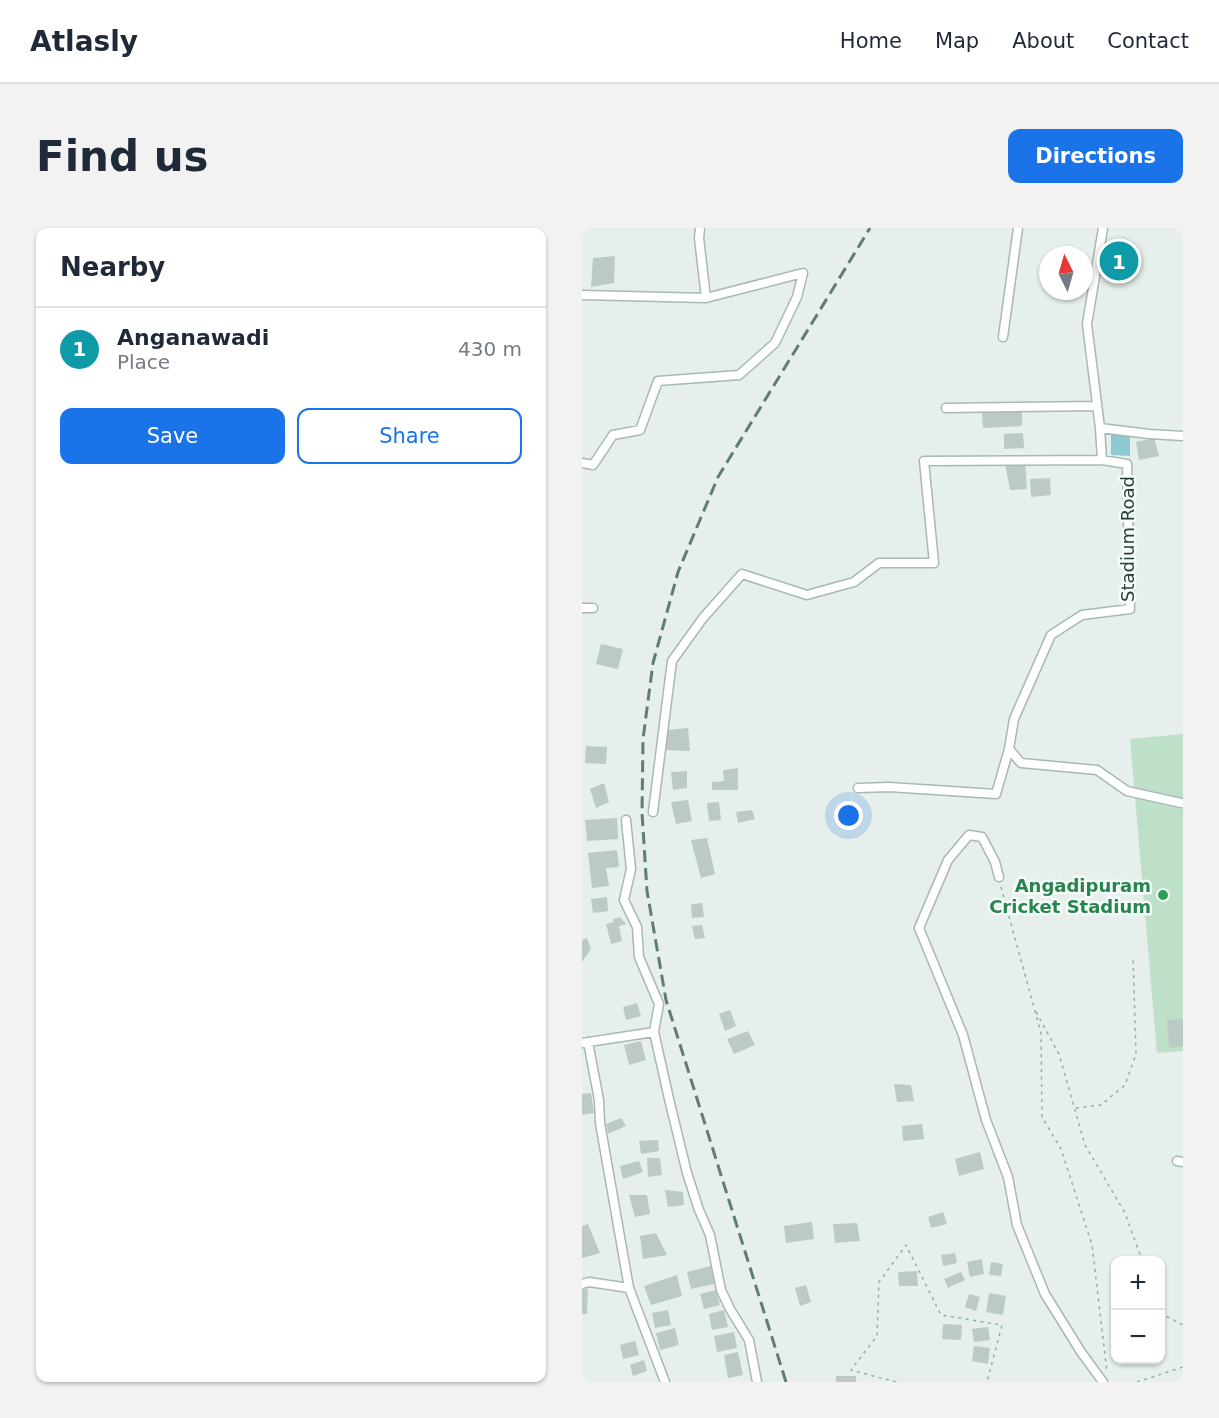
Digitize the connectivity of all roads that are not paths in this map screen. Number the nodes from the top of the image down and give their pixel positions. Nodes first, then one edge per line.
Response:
1 (700, 228) edge
2 (1018, 228) edge
3 (1103, 228) edge
4 (582, 295) edge
5 (706, 298) junction
6 (1003, 337) dead end
7 (1096, 406) junction
8 (946, 408) dead end
9 (1100, 428) junction
10 (1183, 436) edge
11 (1102, 460) junction
12 (582, 463) edge
13 (582, 608) edge
14 (593, 608) dead end
15 (1009, 749) junction
16 (858, 788) dead end
17 (1181, 803) dead end
18 (653, 812) dead end
19 (626, 820) dead end
20 (999, 877) road end
21 (654, 1032) junction
22 (585, 1042) edge
23 (582, 1284) edge
24 (630, 1288) junction
25 (665, 1382) edge
26 (757, 1382) edge
27 (1103, 1382) edge

1 - 5 street
2 - 6 street
3 - 7 street
4 - 5 street
5 - 12 street
7 - 8 street
7 - 9 street
9 - 10 street
9 - 11 street
11 - 15 street, Stadium Road
11 - 18 street
13 - 14 street
15 - 16 street
15 - 17 street
19 - 21 street
20 - 27 street
21 - 22 street
21 - 26 street
22 - 24 street
23 - 24 street
24 - 25 street

